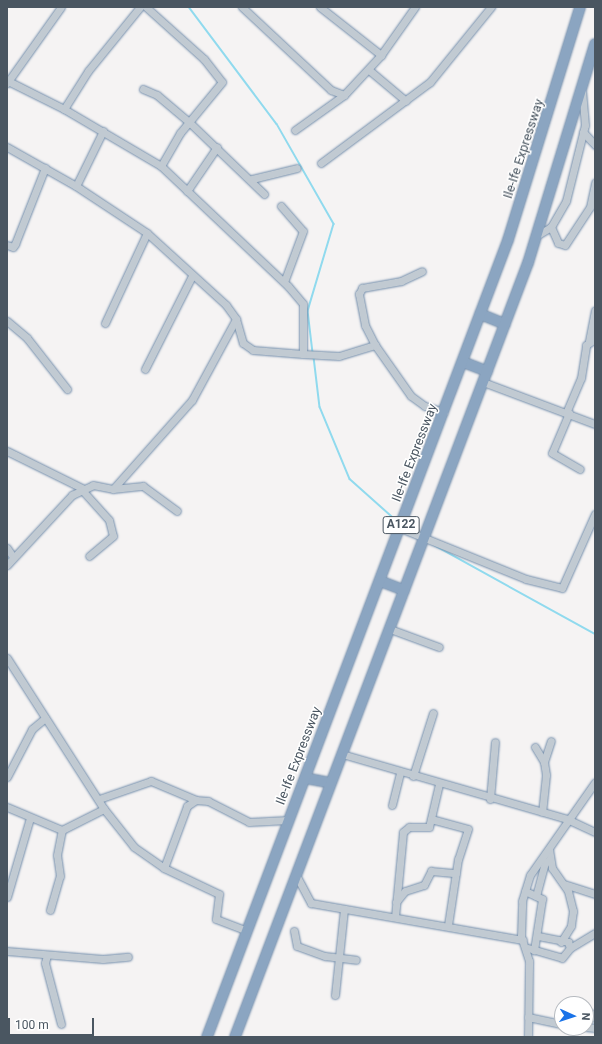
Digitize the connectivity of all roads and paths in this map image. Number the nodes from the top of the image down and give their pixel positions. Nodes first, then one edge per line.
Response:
1 (61, 7) edge
2 (140, 7) edge
3 (146, 7) edge
4 (242, 7) edge
5 (320, 7) edge
6 (415, 7) edge
7 (491, 7) edge
8 (580, 7) edge
9 (594, 50) edge
10 (381, 55) junction
11 (369, 70) junction
12 (7, 82) edge
13 (143, 89) dead end
14 (582, 92) junction
15 (344, 95) junction
16 (406, 101) junction
17 (64, 109) junction
18 (189, 122) junction
19 (295, 130) dead end
20 (103, 131) junction
21 (583, 132) junction
22 (580, 143) junction
23 (593, 144) edge
24 (7, 147) edge
25 (217, 147) junction
26 (321, 163) dead end
27 (161, 166) junction
28 (45, 168) junction
29 (297, 168) dead end
30 (252, 179) junction
31 (595, 183) edge
32 (76, 186) junction
33 (187, 191) junction
34 (264, 194) dead end
35 (281, 206) dead end
36 (551, 227) junction
37 (147, 233) junction
38 (536, 236) junction
39 (7, 245) edge
40 (422, 271) dead end
41 (192, 276) junction
42 (284, 282) junction
43 (595, 311) edge
44 (480, 314) junction
45 (236, 319) junction
46 (7, 321) edge
47 (105, 323) dead end
48 (505, 324) junction
49 (592, 340) edge
50 (375, 345) junction
51 (303, 354) junction
52 (463, 362) junction
53 (145, 370) dead end
54 (487, 371) junction
55 (483, 382) junction
56 (67, 389) dead end
57 (444, 412) junction
58 (567, 413) junction
59 (595, 424) edge
60 (7, 451) edge
61 (580, 469) dead end
62 (113, 489) junction
63 (83, 490) junction
64 (177, 511) dead end
65 (595, 514) edge
66 (400, 528) junction
67 (423, 537) junction
68 (7, 548) edge
69 (89, 556) dead end
70 (13, 557) junction
71 (7, 565) edge
72 (380, 581) junction
73 (404, 590) junction
74 (390, 629) junction
75 (438, 647) dead end
76 (7, 658) edge
77 (433, 713) dead end
78 (45, 718) junction
79 (551, 741) dead end
80 (495, 742) dead end
81 (535, 746) dead end
82 (342, 754) junction
83 (544, 762) junction
84 (400, 772) junction
85 (413, 776) junction
86 (7, 777) edge
87 (305, 778) junction
88 (595, 782) edge
89 (331, 783) junction
90 (439, 784) junction
91 (99, 799) junction
92 (490, 799) junction
93 (196, 800) junction
94 (392, 805) dead end
95 (7, 807) edge
96 (104, 809) junction
97 (542, 812) junction
98 (30, 818) junction
99 (431, 818) junction
100 (568, 819) junction
101 (288, 820) junction
102 (62, 830) junction
103 (594, 830) edge
104 (549, 849) junction
105 (550, 859) junction
106 (164, 868) junction
107 (456, 873) junction
108 (296, 875) junction
109 (564, 884) junction
110 (525, 891) junction
111 (595, 894) edge
112 (536, 896) junction
113 (7, 897) edge
114 (396, 902) junction
115 (50, 910) dead end
116 (344, 910) junction
117 (395, 917) junction
118 (448, 925) junction
119 (294, 931) dead end
120 (247, 932) junction
121 (595, 933) edge
122 (538, 936) junction
123 (561, 942) junction
124 (527, 945) junction
125 (570, 948) junction
126 (7, 951) edge
127 (47, 955) junction
128 (337, 955) junction
129 (128, 957) dead end
130 (356, 960) dead end
131 (335, 996) dead end
132 (528, 1017) junction
133 (554, 1022) edge
134 (61, 1024) dead end
135 (207, 1037) edge
136 (235, 1037) edge
137 (528, 1037) edge

1 - 12 street
2 - 17 street
3 - 18 street
4 - 15 street
5 - 10 street
6 - 10 street
7 - 16 street
8 - 44 highway, Ile-Ife Expressway / A122
9 - 14 highway, A122
10 - 11 street
11 - 15 street
11 - 16 street
12 - 17 street
13 - 18 street
14 - 21 street
14 - 38 highway, A122
15 - 19 street
16 - 26 street
17 - 20 street
18 - 25 street
18 - 27 street
20 - 27 street
20 - 32 street
21 - 22 street
21 - 23 street
22 - 23 street
22 - 36 street
24 - 28 street
25 - 30 street
25 - 33 street
27 - 33 street
28 - 32 street
28 - 39 street
29 - 30 street
30 - 34 street
31 - 36 street
32 - 37 street
33 - 42 street
35 - 42 street
36 - 38 street
37 - 41 street
37 - 47 street
38 - 48 highway, A122
40 - 50 street
41 - 45 street
41 - 53 street
42 - 51 street
43 - 49 street
44 - 48 highway
44 - 52 highway, Ile-Ife Expressway / A122
45 - 51 street
45 - 62 street
46 - 56 street
48 - 54 highway, A122
49 - 58 street
50 - 51 street
50 - 57 street
52 - 54 highway
52 - 57 highway, Ile-Ife Expressway / A122
54 - 55 highway, A122
55 - 58 street
55 - 67 highway, A122
57 - 66 highway, Ile-Ife Expressway / A122
58 - 59 street
58 - 61 street
60 - 63 street
62 - 63 street
62 - 64 street
63 - 69 street
63 - 70 street
65 - 67 street
66 - 67 street
66 - 72 highway, Ile-Ife Expressway / A122
67 - 73 highway, A122
68 - 70 street
70 - 71 street
72 - 73 highway
72 - 87 highway, Ile-Ife Expressway / A122
73 - 74 highway, A122
74 - 75 street
74 - 82 highway, A122
76 - 78 street
77 - 85 street
78 - 86 street
78 - 91 street
79 - 83 street
80 - 92 street
81 - 83 street
82 - 84 street
82 - 89 highway, A122
83 - 97 street
84 - 85 street
84 - 94 street
85 - 90 street
87 - 89 highway
87 - 101 highway, Ile-Ife Expressway / A122
88 - 100 street
89 - 108 highway, A122
90 - 92 street
90 - 99 street
91 - 93 street
91 - 96 street
92 - 97 street
93 - 101 street
93 - 106 street
95 - 98 street
96 - 102 street
96 - 106 street
97 - 100 street
98 - 102 street
98 - 113 street
99 - 107 street
99 - 114 street
100 - 103 street
100 - 104 street
101 - 120 highway, Ile-Ife Expressway / A122
102 - 115 street
104 - 105 street
104 - 110 street
105 - 109 street
105 - 112 street
106 - 120 street
107 - 114 street
107 - 118 street
108 - 116 street
108 - 136 highway, A122
109 - 111 street
109 - 123 street
110 - 112 street
110 - 124 street
112 - 122 street
114 - 117 street
116 - 117 street
116 - 128 street
117 - 118 street
118 - 124 street
119 - 128 street
120 - 135 highway, Ile-Ife Expressway / A122
121 - 125 street
122 - 123 street
122 - 124 street
122 - 124 street
123 - 125 street
124 - 125 street
124 - 132 street
126 - 127 street
127 - 129 street
127 - 134 street
128 - 130 street
128 - 131 street
132 - 133 street
132 - 137 street

